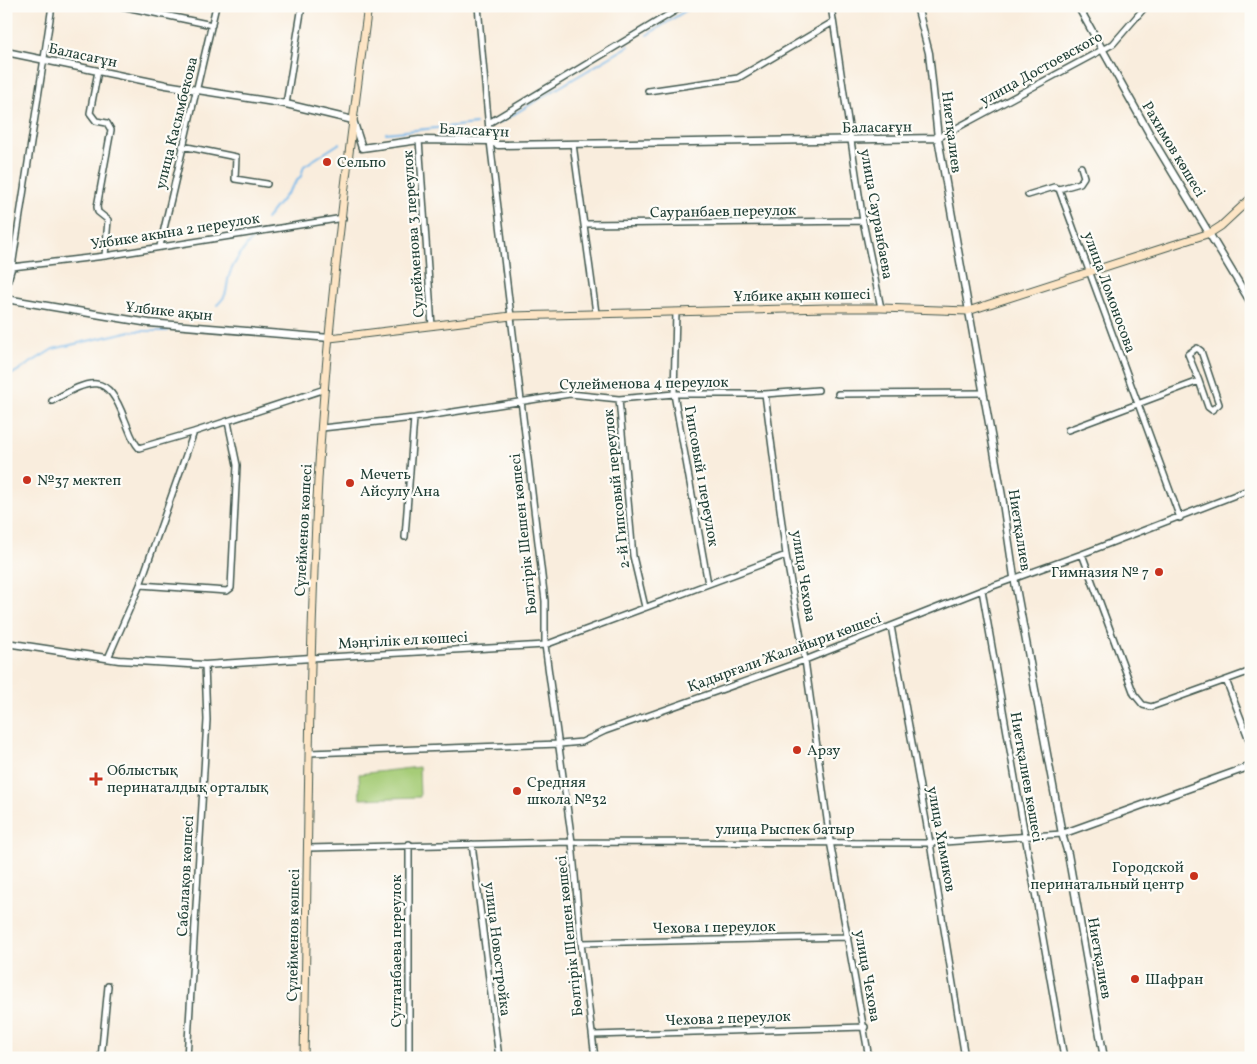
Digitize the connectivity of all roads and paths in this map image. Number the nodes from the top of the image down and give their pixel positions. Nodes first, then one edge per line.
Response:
1 (52, 6) edge
2 (121, 6) edge
3 (216, 6) edge
4 (302, 6) edge
5 (368, 6) edge
6 (478, 6) edge
7 (683, 6) edge
8 (831, 6) edge
9 (917, 6) edge
10 (1078, 6) edge
11 (1146, 6) edge
12 (833, 22) junction
13 (212, 25) junction
14 (1101, 50) junction
15 (6, 52) edge
16 (43, 60) junction
17 (98, 71) junction
18 (196, 91) junction
19 (648, 91) dead end
20 (286, 104) junction
21 (353, 120) junction
22 (488, 123) junction
23 (938, 138) junction
24 (419, 140) junction
25 (490, 140) junction
26 (852, 141) junction
27 (573, 144) junction
28 (182, 146) junction
29 (1081, 166) dead end
30 (267, 184) dead end
31 (1059, 189) junction
32 (1028, 196) dead end
33 (1251, 198) edge
34 (342, 218) junction
35 (863, 221) junction
36 (584, 224) junction
37 (1210, 233) junction
38 (160, 246) junction
39 (104, 256) junction
40 (12, 267) junction
41 (1090, 271) junction
42 (6, 288) edge
43 (6, 299) edge
44 (1251, 303) edge
45 (882, 308) junction
46 (676, 312) junction
47 (968, 312) junction
48 (596, 313) junction
49 (510, 316) junction
50 (432, 326) junction
51 (330, 338) junction
52 (1199, 381) junction
53 (325, 389) junction
54 (818, 390) dead end
55 (983, 393) junction
56 (674, 394) junction
57 (765, 394) junction
58 (838, 394) dead end
59 (619, 398) junction
60 (52, 400) dead end
61 (522, 401) junction
62 (1138, 404) junction
63 (414, 418) junction
64 (228, 422) junction
65 (322, 428) junction
66 (1068, 430) dead end
67 (194, 432) junction
68 (1251, 489) edge
69 (1180, 518) junction
70 (405, 537) dead end
71 (1082, 554) junction
72 (786, 555) junction
73 (1014, 577) junction
74 (708, 584) junction
75 (140, 585) junction
76 (982, 590) junction
77 (645, 607) junction
78 (891, 626) junction
79 (6, 643) edge
80 (545, 645) junction
81 (108, 658) junction
82 (311, 658) junction
83 (805, 660) junction
84 (205, 665) junction
85 (1251, 671) edge
86 (1226, 680) junction
87 (560, 744) junction
88 (1251, 745) edge
89 (309, 753) junction
90 (1251, 766) edge
91 (1062, 834) junction
92 (1025, 836) junction
93 (830, 841) junction
94 (572, 842) junction
95 (930, 843) junction
96 (409, 844) junction
97 (472, 844) junction
98 (308, 848) junction
99 (848, 937) junction
100 (581, 943) junction
101 (108, 986) dead end
102 (865, 1027) junction
103 (592, 1035) junction
104 (101, 1058) edge
105 (187, 1058) edge
106 (304, 1058) edge
107 (409, 1058) edge
108 (499, 1058) edge
109 (595, 1058) edge
110 (869, 1058) edge
111 (965, 1058) edge
112 (1064, 1058) edge
113 (1104, 1058) edge

1 - 16 street
2 - 13 street
3 - 13 street, улица Касымбекова
4 - 20 street
5 - 21 main road, Сүлейменов көшесі
6 - 22 street, Бөлтірік Шешен көшесі
7 - 22 street
8 - 12 street, улица Сауранбаева
9 - 23 street, Ниетқалиев
10 - 14 street, Рахимов көшесі
11 - 14 street, улица Достоевского
12 - 19 street
12 - 26 street, улица Сауранбаева
13 - 18 street, улица Касымбекова
14 - 23 street, улица Достоевского
14 - 37 street, Рахимов көшесі
15 - 16 street, Баласағұн
16 - 17 street, Баласағұн
16 - 40 street
17 - 18 street, Баласағұн
17 - 39 street
18 - 20 street, Баласағұн
18 - 28 street, улица Касымбекова
20 - 21 street, Баласағұн
21 - 24 street, Баласағұн
21 - 34 main road, Сүлейменов көшесі
22 - 25 street, Бөлтірік Шешен көшесі
23 - 26 street, Баласағұн
23 - 47 street, Ниетқалиев
24 - 25 street, Баласағұн
24 - 50 street, Сулейменова 3 переулок
25 - 27 street, Баласағұн
25 - 49 street, Бөлтірік Шешен көшесі
26 - 27 street, Баласағұн
26 - 35 street, улица Сауранбаева
27 - 36 street
28 - 30 street
28 - 38 street, улица Касымбекова
29 - 31 street
31 - 32 street
31 - 41 street, улица Ломоносова
33 - 37 main road, Ұлбике ақын көшесі
34 - 38 street, Улбике акына 2 переулок
34 - 51 main road, Сүлейменов көшесі
35 - 36 street, Сауранбаев переулок
35 - 45 street, улица Сауранбаева
36 - 48 street
37 - 41 main road, Ұлбике ақын көшесі
37 - 44 street, Рахимов көшесі
38 - 39 street, Улбике акына 2 переулок
39 - 40 street, Улбике акына 2 переулок
40 - 42 street
41 - 47 main road, Ұлбике ақын көшесі
41 - 62 street, улица Ломоносова
43 - 51 street, Ұлбике ақын
45 - 46 main road, Ұлбике ақын көшесі
45 - 47 main road, Ұлбике ақын көшесі
46 - 48 main road, Ұлбике ақын көшесі
46 - 56 street, Гипсовый 1 переулок
47 - 55 street, Ниетқалиев
48 - 49 main road, Ұлбике ақын көшесі
49 - 50 main road, Ұлбике ақын көшесі
49 - 61 street, Бөлтірік Шешен көшесі
50 - 51 main road, Ұлбике ақын көшесі
51 - 53 main road, Сүлейменов көшесі
52 - 52 street
52 - 62 street
53 - 64 street
53 - 65 main road, Сүлейменов көшесі
54 - 57 street, Сулейменова 4 переулок
55 - 58 street
55 - 73 street, Ниетқалиев
56 - 57 street, Сулейменова 4 переулок
56 - 59 street, Сулейменова 4 переулок
56 - 74 street, Гипсовый 1 переулок
57 - 72 street, улица Чехова
59 - 61 street, Сулейменова 4 переулок
59 - 77 street, 2-й Гипсовый переулок
60 - 67 street
61 - 63 street, Сулейменова 4 переулок
61 - 80 street, Бөлтірік Шешен көшесі
62 - 66 street
62 - 69 street, улица Ломоносова
63 - 65 street, Сулейменова 4 переулок
63 - 70 street
64 - 67 street
64 - 75 street
65 - 82 main road, Сүлейменов көшесі
67 - 75 street
68 - 69 street, Қадырғали Жалайыри көшесі
69 - 71 street, Қадырғали Жалайыри көшесі
71 - 73 street, Қадырғали Жалайыри көшесі
71 - 86 street
72 - 74 street, Мәңгілік ел көшесі
72 - 83 street, улица Чехова
73 - 76 street, Қадырғали Жалайыри көшесі
73 - 91 street, Ниетқалиев
74 - 77 street, Мәңгілік ел көшесі
75 - 81 street
76 - 78 street, Қадырғали Жалайыри көшесі
76 - 92 street, Ниетқалиев көшесі
77 - 80 street, Мәңгілік ел көшесі
78 - 83 street, Қадырғали Жалайыри көшесі
78 - 95 street, улица Химиков
79 - 81 street, Мәңгілік ел көшесі
80 - 82 street, Мәңгілік ел көшесі
80 - 87 street, Бөлтірік Шешен көшесі
81 - 84 street, Мәңгілік ел көшесі
82 - 84 street, Мәңгілік ел көшесі
82 - 89 main road, Сүлейменов көшесі
83 - 87 street, Қадырғали Жалайыри көшесі
83 - 93 street, улица Чехова
84 - 105 street, Сабалақов көшесі
85 - 86 street
86 - 88 street
87 - 89 street, Қадырғали Жалайыри көшесі
87 - 94 street, Бөлтірік Шешен көшесі
89 - 98 main road, Сүлейменов көшесі
90 - 91 street, улица Рыспек батыр
91 - 92 street, улица Рыспек батыр
91 - 113 street, Ниетқалиев
92 - 95 street, улица Рыспек батыр
92 - 112 street, Ниетқалиев көшесі
93 - 94 street, улица Рыспек батыр
93 - 95 street, улица Рыспек батыр
93 - 99 street, улица Чехова
94 - 97 street, улица Рыспек батыр
94 - 100 street, Бөлтірік Шешен көшесі
95 - 111 street, улица Химиков
96 - 97 street, улица Рыспек батыр
96 - 98 street, улица Рыспек батыр
96 - 107 street, Султанбаева переулок
97 - 108 street, улица Новостройка
98 - 106 main road, Сүлейменов көшесі
99 - 100 street, Чехова 1 переулок
99 - 102 street, улица Чехова
100 - 103 street, Бөлтірік Шешен көшесі
101 - 104 street
102 - 103 street, Чехова 2 переулок
102 - 110 street, улица Чехова
103 - 109 street, Бөлтірік Шешен көшесі

